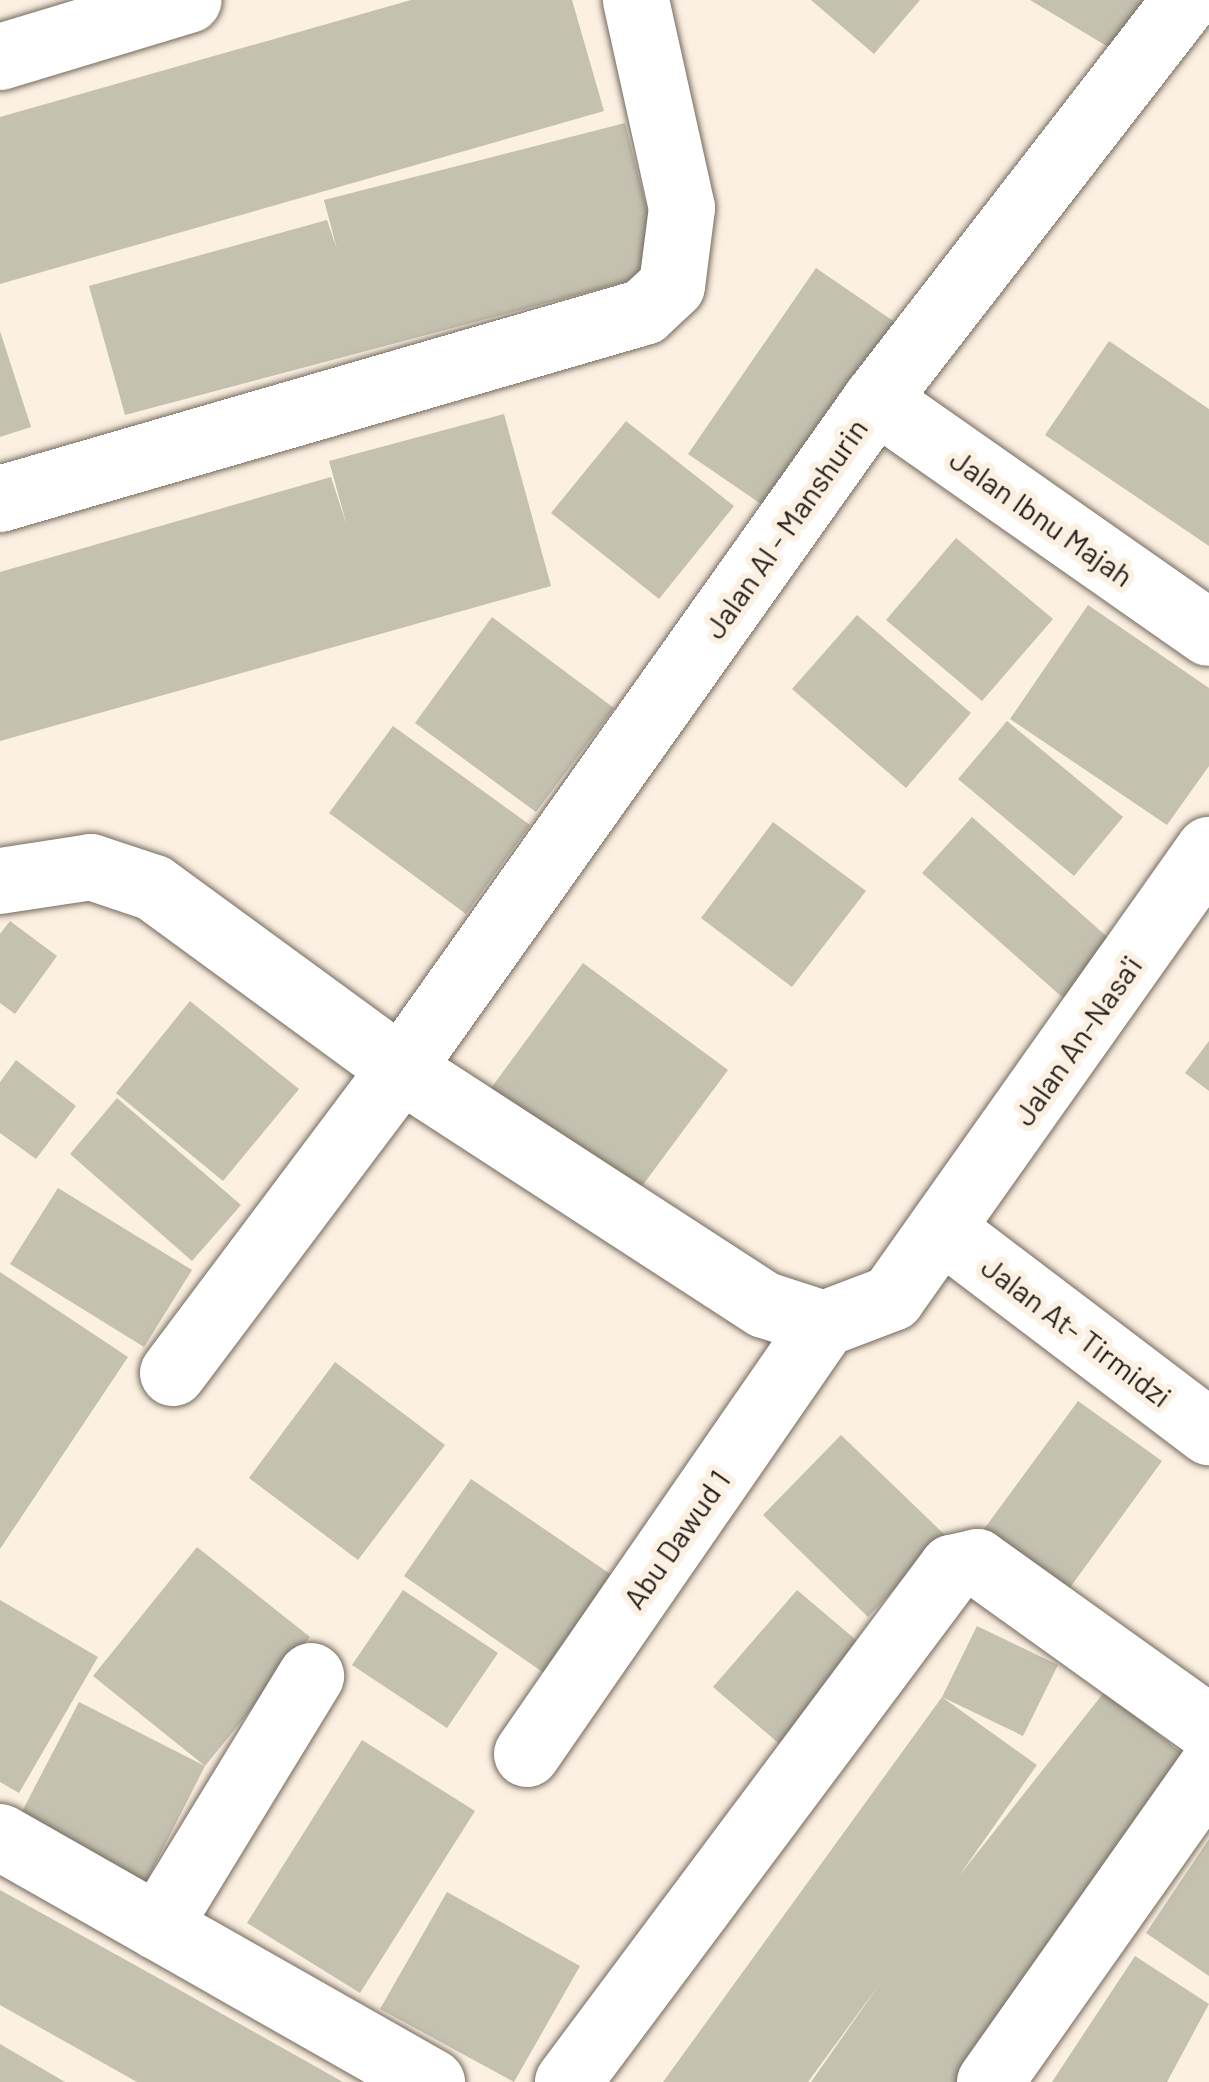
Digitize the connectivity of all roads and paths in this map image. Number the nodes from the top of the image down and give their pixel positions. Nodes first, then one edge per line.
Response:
1 (190, 0) edge
2 (636, 0) edge
3 (1186, 0) edge
4 (0, 57) edge
5 (876, 400) junction
6 (0, 499) edge
7 (1209, 633) edge
8 (1209, 850) edge
9 (0, 880) edge
10 (401, 1070) junction
11 (944, 1231) junction
12 (824, 1324) junction
13 (173, 1372) dead end
14 (1209, 1432) edge
15 (311, 1676) dead end
16 (1209, 1728) edge
17 (527, 1754) dead end
18 (1209, 1772) edge
19 (0, 1837) edge
20 (158, 1928) junction
21 (432, 2082) edge
22 (568, 2082) edge
23 (990, 2082) edge

1 - 4 street
2 - 6 street
3 - 5 street, Jalan Al - Manshurin
5 - 7 street, Jalan Ibnu Majah
5 - 10 street, Jalan Al - Manshurin
8 - 11 street, Jalan An-Nasa'i
9 - 10 street
10 - 12 street
10 - 13 street, Jalan Al - Manshurin
11 - 12 street, Jalan An-Nasa'i
11 - 14 street, Jalan At- Tirmidzi
12 - 17 street, Abu Dawud 1
15 - 20 street
16 - 22 street
18 - 23 street
19 - 20 street
20 - 21 street

